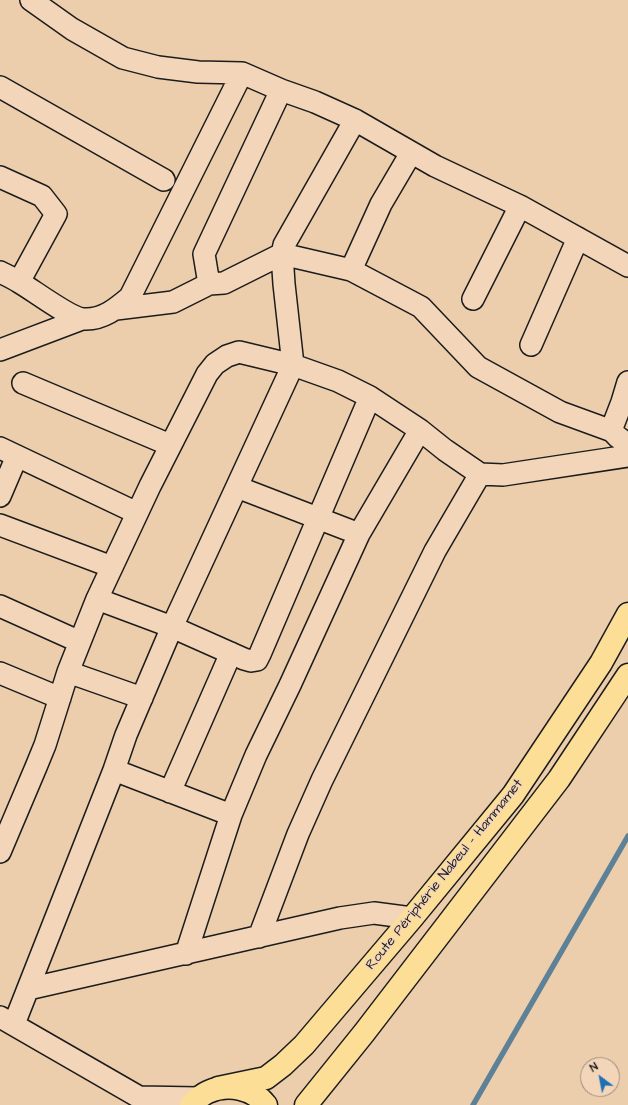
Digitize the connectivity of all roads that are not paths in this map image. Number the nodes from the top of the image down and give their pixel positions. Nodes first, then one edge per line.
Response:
1 (31, 0) edge
2 (242, 73) junction
3 (0, 87) edge
4 (281, 90) junction
5 (355, 120) junction
6 (411, 153) junction
7 (0, 176) edge
8 (164, 180) dead end
9 (520, 206) junction
10 (578, 238) junction
11 (282, 254) junction
12 (628, 266) edge
13 (351, 270) junction
14 (0, 272) edge
15 (19, 282) junction
16 (209, 284) junction
17 (473, 299) dead end
18 (116, 309) junction
19 (82, 319) junction
20 (531, 345) dead end
21 (0, 350) edge
22 (293, 365) junction
23 (628, 382) edge
24 (23, 383) dead end
25 (370, 397) junction
26 (420, 430) junction
27 (612, 430) junction
28 (170, 445) junction
29 (628, 445) edge
30 (8, 452) edge
31 (628, 456) edge
32 (480, 474) junction
33 (237, 487) junction
34 (0, 496) edge
35 (137, 513) junction
36 (318, 518) junction
37 (0, 525) edge
38 (359, 534) junction
39 (112, 567) junction
40 (97, 599) junction
41 (0, 606) edge
42 (628, 614) edge
43 (172, 627) junction
44 (80, 642) junction
45 (231, 653) junction
46 (68, 672) junction
47 (0, 673) edge
48 (628, 675) edge
49 (60, 698) junction
50 (142, 698) junction
51 (114, 770) junction
52 (170, 792) junction
53 (231, 815) junction
54 (0, 852) edge
55 (412, 918) junction
56 (258, 937) junction
57 (186, 954) junction
58 (28, 989) junction
59 (7, 1021) edge
60 (218, 1088) junction
61 (144, 1101) edge
62 (194, 1101) edge
63 (266, 1105) edge
64 (306, 1105) edge

1 - 2 street
2 - 4 street
2 - 18 street
3 - 8 street
4 - 5 street
4 - 16 street
5 - 6 street
5 - 11 street
6 - 9 street
6 - 13 street
7 - 15 street
9 - 10 street
9 - 17 street
10 - 12 street
10 - 20 street
11 - 13 street
11 - 16 street
11 - 22 street
13 - 27 street
14 - 15 street
15 - 19 street
16 - 18 street
18 - 19 street
19 - 21 street
22 - 25 street
22 - 28 street
22 - 33 street
23 - 27 street
24 - 28 street
25 - 26 street
25 - 36 street
26 - 32 street
26 - 38 street
27 - 29 street
28 - 35 street
30 - 34 street
30 - 35 street
31 - 32 street
32 - 56 street
33 - 36 street
33 - 43 street
35 - 39 street
36 - 38 street
36 - 45 street
37 - 39 street
38 - 53 street
39 - 40 street
40 - 43 street
40 - 44 street
41 - 44 street
42 - 55 highway, Route Périphérie Nabeul - Hammamet
43 - 45 street
43 - 50 street
44 - 46 street
45 - 52 street
46 - 49 street
46 - 50 street
47 - 49 street
48 - 64 highway, Route Périphérie Nabeul - Hammamet
49 - 54 street
50 - 51 street
51 - 52 street
51 - 58 street
52 - 53 street
53 - 57 street
55 - 56 street
55 - 60 highway, Route Périphérie Nabeul - Hammamet
56 - 57 street
57 - 58 street
58 - 59 street
59 - 61 street
60 - 62 highway
60 - 63 highway
61 - 62 street

